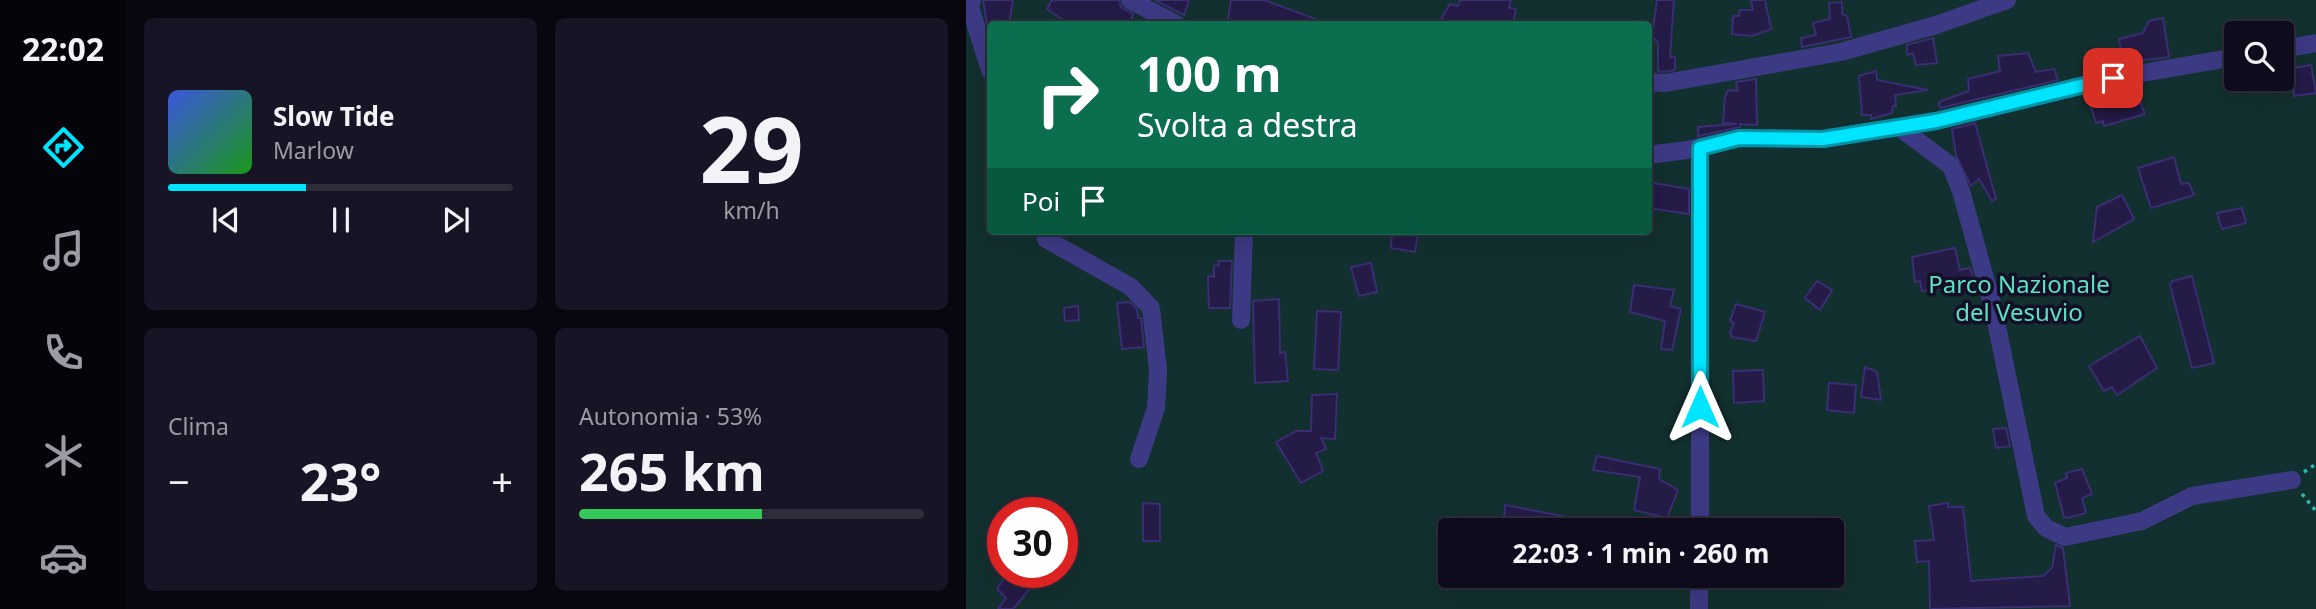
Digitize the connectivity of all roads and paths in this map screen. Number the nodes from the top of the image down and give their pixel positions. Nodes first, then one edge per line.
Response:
1 (972, 0) edge
2 (1130, 0) edge
3 (2007, 0) edge
4 (1170, 21) edge
5 (2316, 43) edge
6 (2294, 47) edge
7 (2224, 59) edge
8 (987, 61) edge
9 (1652, 82) edge
10 (1899, 127) junction
11 (1700, 148) junction
12 (1652, 154) edge
13 (1045, 235) edge
14 (1244, 235) edge
15 (1241, 320) dead end
16 (1139, 459) dead end
17 (2291, 480) joint
18 (2316, 511) edge
19 (1700, 518) edge
20 (1699, 588) edge
21 (1699, 609) edge

1 - 8 street
2 - 4 street
3 - 9 street
5 - 6 street
7 - 10 street
10 - 11 street
10 - 17 street
11 - 12 street
11 - 19 street
13 - 16 street
14 - 15 street
17 - 18 path
20 - 21 street

